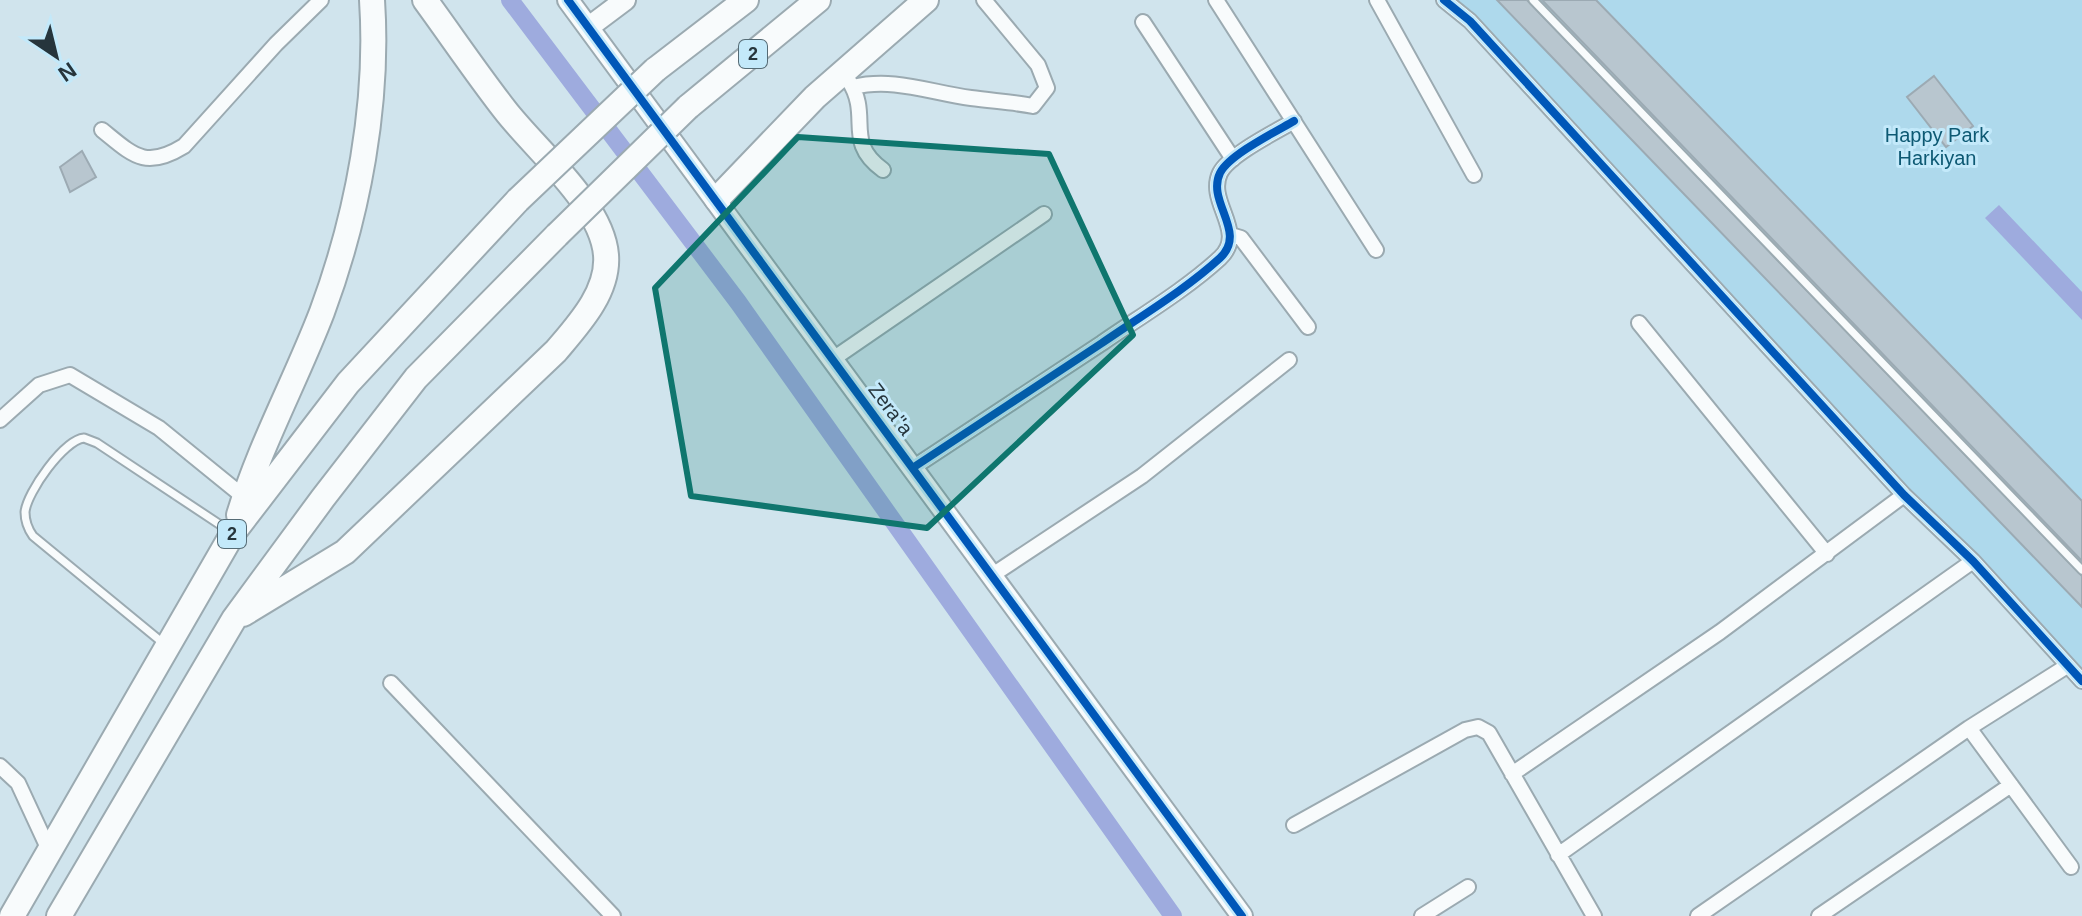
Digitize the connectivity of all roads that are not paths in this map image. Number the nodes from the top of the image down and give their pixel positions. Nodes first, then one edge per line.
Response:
1 (321, 0) edge
2 (372, 0) edge
3 (425, 0) edge
4 (568, 0) edge
5 (625, 0) edge
6 (746, 0) edge
7 (818, 0) edge
8 (926, 0) edge
9 (984, 0) edge
10 (1216, 0) edge
11 (1377, 0) edge
12 (1444, 0) edge
13 (1533, 0) edge
14 (1143, 22) dead end
15 (589, 27) junction
16 (848, 79) junction
17 (1294, 121) junction
18 (102, 130) dead end
19 (1233, 159) junction
20 (883, 170) dead end
21 (1474, 175) dead end
22 (717, 199) junction
23 (1044, 214) dead end
24 (1231, 235) junction
25 (1376, 250) dead end
26 (1639, 323) dead end
27 (1308, 327) dead end
28 (833, 359) junction
29 (1289, 360) dead end
30 (0, 420) edge
31 (914, 467) junction
32 (1904, 495) junction
33 (244, 497) junction
34 (233, 533) junction
35 (1827, 554) junction
36 (1973, 561) junction
37 (2082, 570) edge
38 (994, 574) junction
39 (234, 619) junction
40 (167, 646) junction
41 (2067, 666) junction
42 (2082, 681) edge
43 (391, 683) dead end
44 (1969, 728) junction
45 (0, 766) edge
46 (1512, 774) junction
47 (2011, 785) junction
48 (1294, 825) dead end
49 (49, 850) junction
50 (1558, 855) junction
51 (2071, 867) dead end
52 (1468, 887) dead end
53 (1589, 914) edge
54 (12, 916) edge
55 (59, 916) edge
56 (613, 916) edge
57 (1242, 916) edge
58 (1422, 916) edge
59 (1698, 916) edge
60 (1819, 916) edge

1 - 18 street
2 - 33 highway
3 - 39 highway
4 - 15 street, Zera"a
5 - 15 street
6 - 34 highway, 2, bridge
7 - 39 highway, 2, bridge
8 - 16 highway
9 - 16 street
10 - 17 street
11 - 21 street
12 - 32 street
13 - 37 lane
14 - 19 street
15 - 22 street, Zera"a
16 - 20 street
16 - 22 highway
17 - 19 street
17 - 25 street
19 - 24 street
22 - 28 street, Zera"a
23 - 28 street
24 - 27 street
24 - 31 street
26 - 35 street
28 - 31 street, Zera"a
29 - 38 street
30 - 33 street
31 - 38 street, Zera"a
32 - 35 street
32 - 36 street
33 - 34 highway
34 - 40 highway, 2
34 - 40 lane
35 - 46 street
36 - 41 street
36 - 50 street
38 - 57 street, Zera"a
39 - 55 highway, 2
40 - 49 highway, 2
41 - 42 street
41 - 44 street
43 - 56 street
44 - 47 street
44 - 59 street
45 - 49 street
46 - 48 street
46 - 50 street
47 - 51 street
47 - 60 street
49 - 54 highway, 2
50 - 53 street
52 - 58 street

